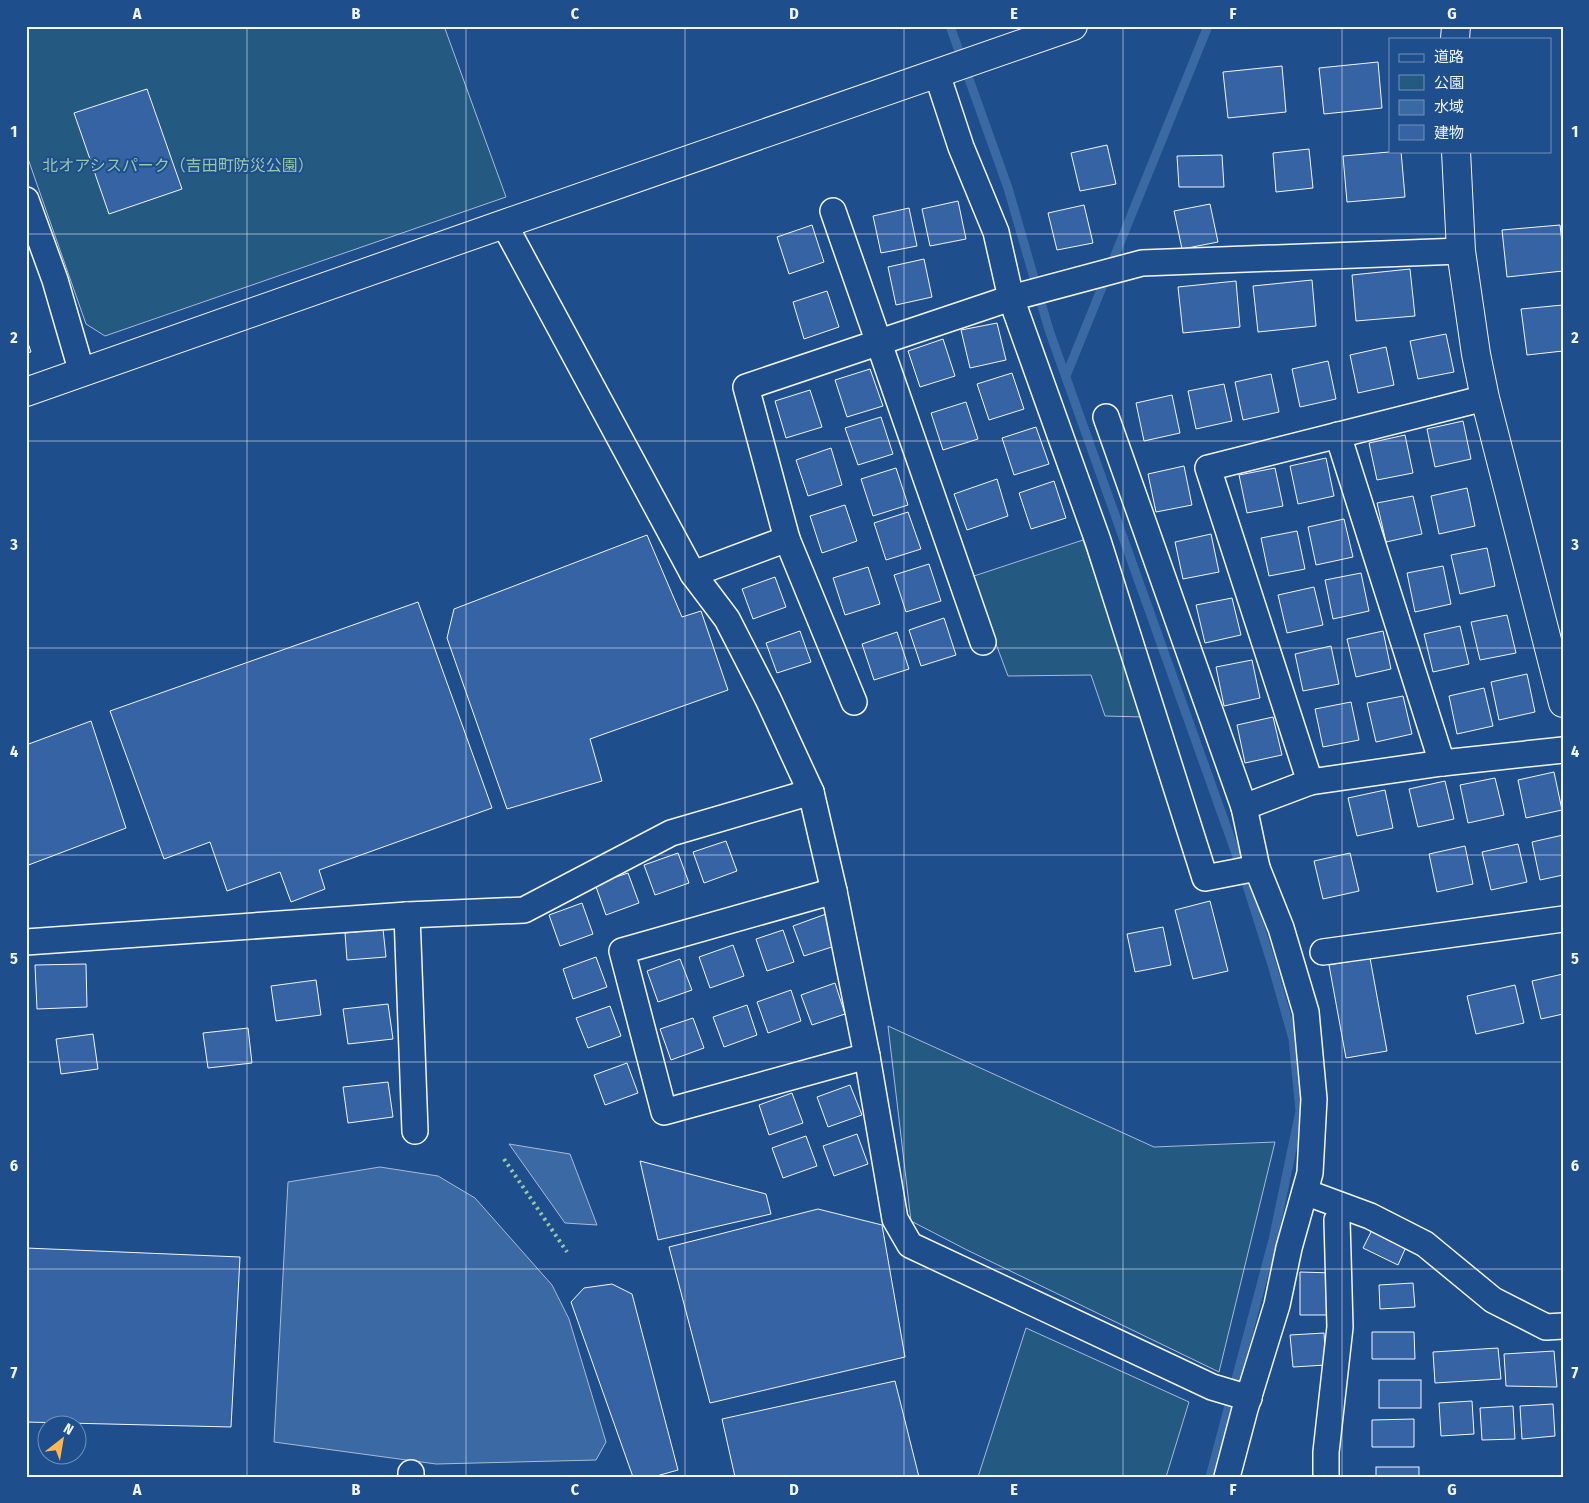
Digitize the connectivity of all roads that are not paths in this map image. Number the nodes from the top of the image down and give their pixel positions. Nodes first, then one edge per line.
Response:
1 (1073, 26) edge
2 (942, 72) junction
3 (1456, 152) edge
4 (26, 200) edge
5 (833, 211) dead end
6 (504, 224) junction
7 (1461, 251) junction
8 (1016, 297) junction
9 (878, 343) junction
10 (82, 373) junction
11 (26, 392) edge
12 (1485, 398) junction
13 (1106, 417) dead end
14 (1338, 435) junction
15 (788, 540) junction
16 (693, 574) junction
17 (983, 642) dead end
18 (854, 702) dead end
19 (1563, 703) edge
20 (1563, 750) edge
21 (1442, 763) junction
22 (1310, 782) junction
23 (811, 792) junction
24 (1244, 807) junction
25 (1256, 868) junction
26 (834, 891) junction
27 (407, 915) junction
28 (1563, 919) edge
29 (26, 942) edge
30 (1323, 952) dead end
31 (867, 1056) junction
32 (415, 1131) dead end
33 (1306, 1192) junction
34 (1336, 1220) dead end
35 (1563, 1326) edge
36 (1245, 1396) junction
37 (1227, 1477) edge
38 (1326, 1477) edge

1 - 2 street
2 - 6 street
2 - 8 street
3 - 7 street
4 - 10 street
5 - 9 street
6 - 10 street
6 - 16 street
7 - 8 street
7 - 12 street
8 - 9 street
8 - 25 street
9 - 15 street
9 - 17 street
10 - 11 street
12 - 14 street
12 - 19 street
13 - 24 street
14 - 21 street
14 - 22 street
15 - 16 street
15 - 18 street
16 - 23 street
20 - 21 street
21 - 22 street
22 - 24 street
23 - 26 street
23 - 27 street
24 - 25 street
25 - 33 street
26 - 31 street
26 - 31 street
27 - 29 street
27 - 32 street
28 - 30 street
31 - 36 street
33 - 35 street
33 - 36 street
34 - 38 street
36 - 37 street

